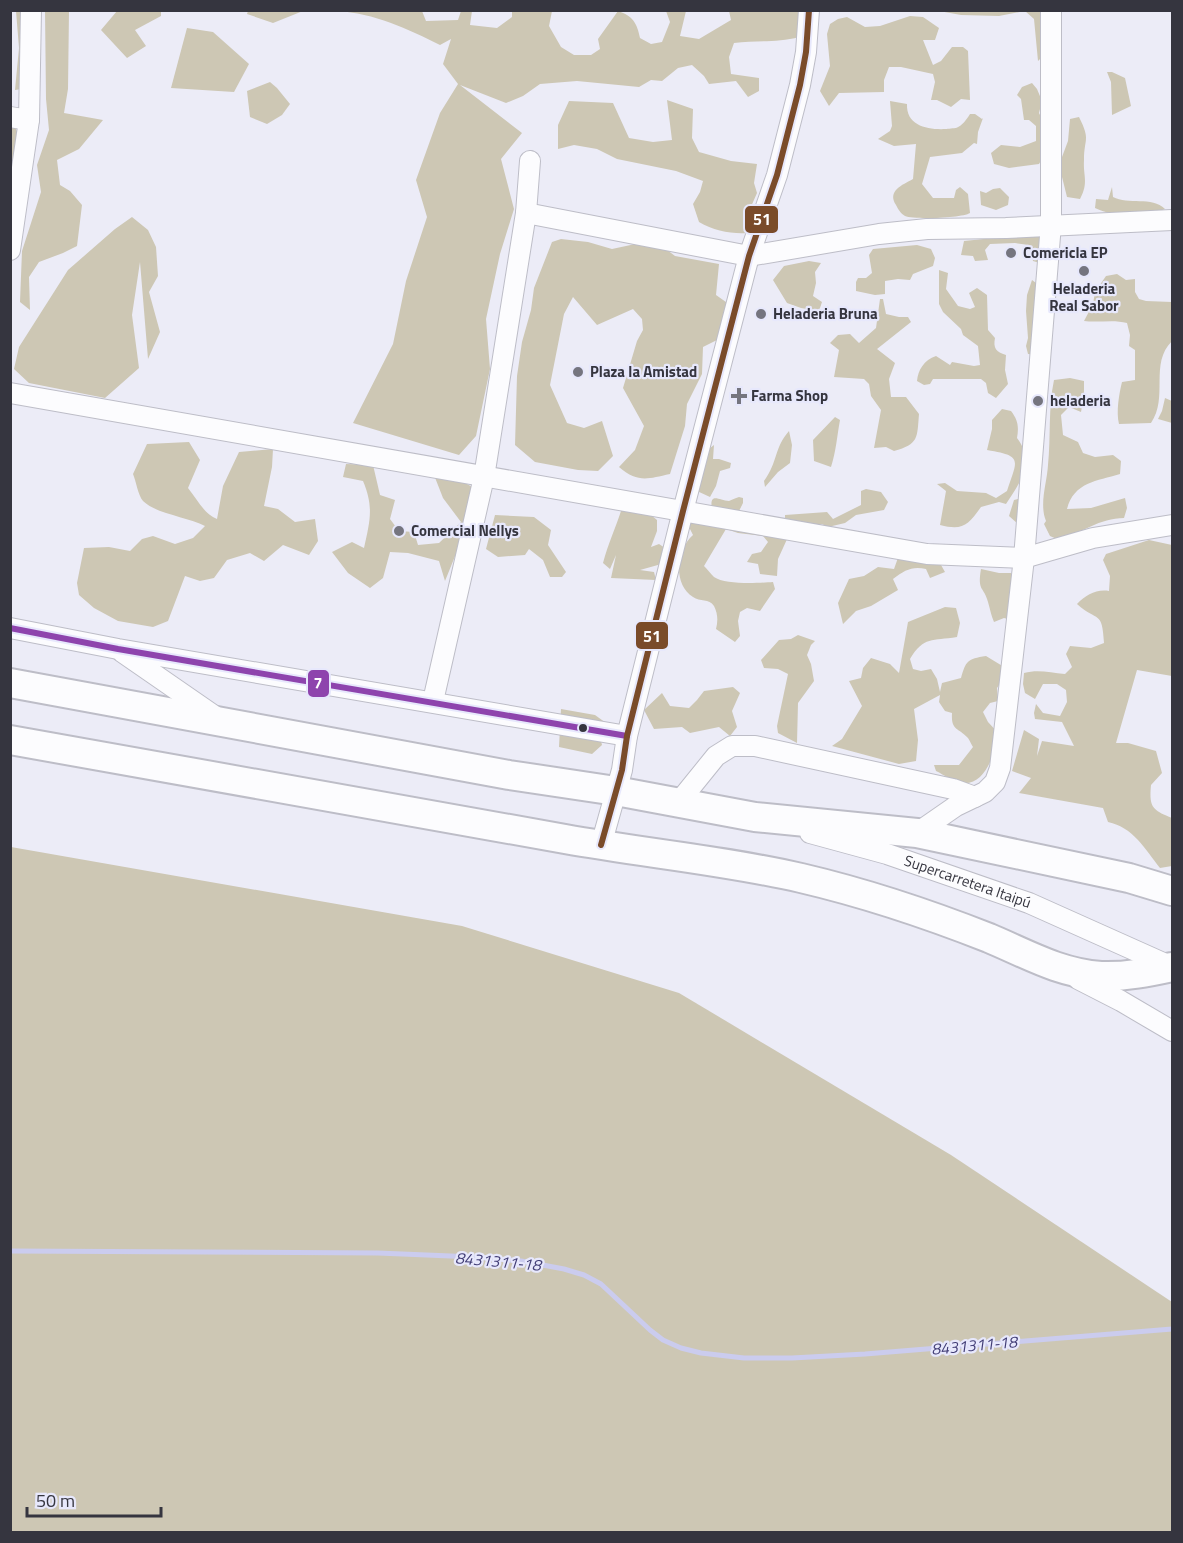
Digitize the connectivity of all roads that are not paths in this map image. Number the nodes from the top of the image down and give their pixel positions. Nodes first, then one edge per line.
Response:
1 (31, 10) edge
2 (809, 10) edge
3 (1051, 10) edge
4 (20, 119) edge
5 (530, 161) dead end
6 (526, 213) junction
7 (1173, 220) edge
8 (1051, 225) junction
9 (10, 250) edge
10 (749, 256) junction
11 (10, 393) edge
12 (484, 477) junction
13 (683, 511) junction
14 (1173, 525) edge
15 (1024, 558) junction
16 (10, 627) edge
17 (118, 649) junction
18 (10, 683) edge
19 (434, 701) junction
20 (224, 722) junction
21 (627, 736) junction
22 (10, 740) edge
23 (616, 791) junction
24 (975, 797) junction
25 (678, 803) junction
26 (755, 817) junction
27 (917, 833) junction
28 (601, 845) junction
29 (1173, 891) edge
30 (1173, 967) edge
31 (1057, 968) junction
32 (1173, 1031) edge

1 - 4 street
2 - 10 street
3 - 8 street
4 - 9 street
5 - 6 street
6 - 10 street
6 - 12 street
7 - 8 street
8 - 10 street
8 - 15 street
10 - 13 street
11 - 12 street
12 - 13 street
12 - 19 street
13 - 15 street
13 - 21 street
14 - 15 street
15 - 24 street
16 - 17 street
17 - 19 street
17 - 20 street
18 - 20 highway
19 - 21 street
20 - 23 highway
21 - 23 street
22 - 28 highway
23 - 25 highway
23 - 28 street
24 - 25 street
24 - 27 street
25 - 26 highway
26 - 27 highway
26 - 30 street, Supercarretera Itaipú
27 - 29 highway
28 - 31 highway
30 - 31 highway
31 - 32 street

